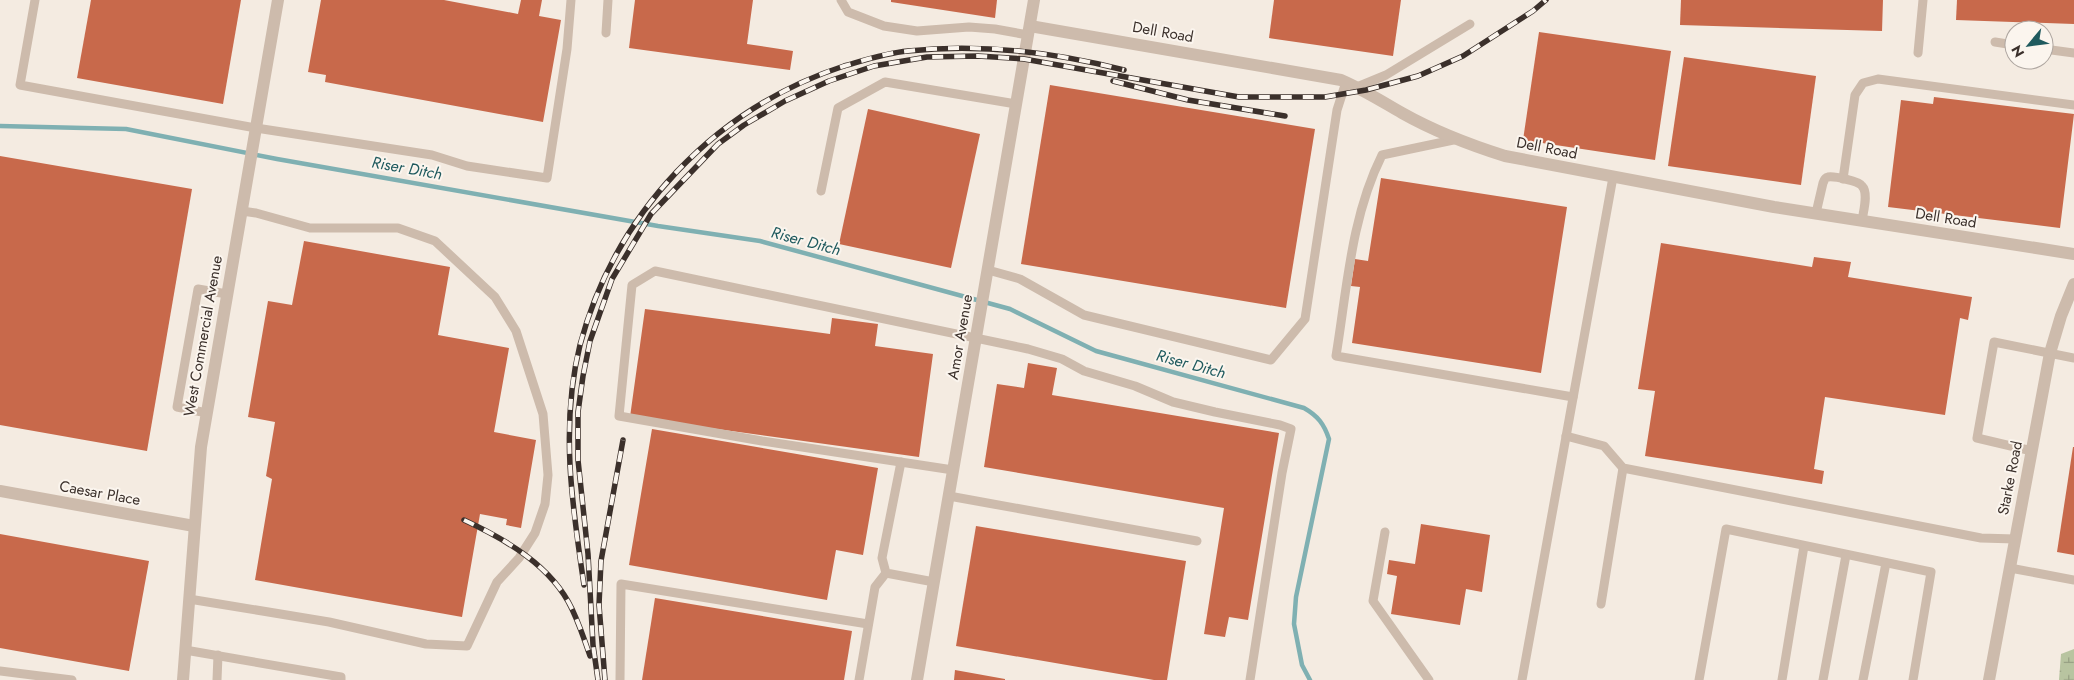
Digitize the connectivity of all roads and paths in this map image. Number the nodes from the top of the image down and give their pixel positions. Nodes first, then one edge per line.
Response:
1 (35, 0) edge
2 (278, 0) edge
3 (571, 0) edge
4 (608, 0) edge
5 (841, 0) edge
6 (1034, 0) edge
7 (1923, 0) edge
8 (1470, 24) dead end
9 (1029, 30) junction
10 (606, 33) dead end
11 (1995, 42) dead end
12 (2004, 43) edge
13 (2054, 50) edge
14 (1918, 52) dead end
15 (2074, 53) edge
16 (1352, 85) junction
17 (1016, 104) junction
18 (2074, 105) edge
19 (256, 128) junction
20 (1458, 139) junction
21 (1613, 176) junction
22 (1843, 179) junction
23 (822, 191) dead end
24 (242, 211) junction
25 (1816, 214) junction
26 (1862, 221) junction
27 (2074, 254) edge
28 (988, 270) junction
29 (2074, 284) edge
30 (227, 294) junction
31 (976, 339) junction
32 (2050, 353) junction
33 (2074, 358) edge
34 (1573, 397) junction
35 (206, 413) junction
36 (1566, 436) junction
37 (2032, 451) junction
38 (901, 462) junction
39 (1623, 468) junction
40 (953, 470) junction
41 (0, 491) edge
42 (949, 496) junction
43 (194, 526) junction
44 (1385, 532) dead end
45 (2015, 539) junction
46 (1197, 540) dead end
47 (1804, 546) junction
48 (1846, 555) junction
49 (1886, 563) junction
50 (2010, 568) junction
51 (886, 572) junction
52 (2074, 580) edge
53 (934, 582) junction
54 (189, 599) junction
55 (1601, 604) dead end
56 (868, 624) junction
57 (185, 650) junction
58 (218, 655) junction
59 (0, 671) edge
60 (72, 680) edge
61 (183, 680) edge
62 (217, 680) edge
63 (341, 680) edge
64 (620, 680) edge
65 (859, 680) edge
66 (917, 680) edge
67 (1250, 680) edge
68 (1429, 680) edge
69 (1522, 680) edge
70 (1699, 680) edge
71 (1782, 680) edge
72 (1823, 680) edge
73 (1863, 680) edge
74 (1913, 680) edge
75 (1988, 680) edge

1 - 19 lane
2 - 19 street, West Commercial Avenue
3 - 19 lane
4 - 10 lane
5 - 9 lane
6 - 9 street, Amor Avenue
7 - 14 lane
8 - 16 lane
9 - 16 street, Dell Road
9 - 17 street, Amor Avenue
11 - 12 lane
13 - 15 lane
16 - 20 street, Dell Road
16 - 28 lane
17 - 23 lane
17 - 28 street, Amor Avenue
18 - 22 lane
19 - 24 street, West Commercial Avenue
20 - 21 street, Dell Road
20 - 34 lane
21 - 25 street, Dell Road
21 - 34 lane
22 - 25 lane
22 - 26 lane
24 - 30 street, West Commercial Avenue
24 - 54 lane
25 - 26 street, Dell Road
26 - 27 street, Dell Road
28 - 31 street, Amor Avenue
29 - 32 street, Starke Road
30 - 35 street, West Commercial Avenue
30 - 35 lane
31 - 38 lane
31 - 40 street, Amor Avenue
31 - 67 lane
32 - 33 lane
32 - 37 street, Starke Road
32 - 37 lane
34 - 36 lane
35 - 43 street, West Commercial Avenue
36 - 39 lane
36 - 69 lane
37 - 45 street, Starke Road
38 - 40 lane
38 - 51 lane
39 - 45 lane
39 - 55 lane
40 - 42 street, Amor Avenue
41 - 43 street, Caesar Place
42 - 46 lane
42 - 53 street, Amor Avenue
43 - 54 street, West Commercial Avenue
44 - 68 lane
45 - 50 street, Starke Road
47 - 48 lane
47 - 70 lane
47 - 71 lane
48 - 49 lane
48 - 72 lane
49 - 73 lane
49 - 74 lane
50 - 52 lane
50 - 75 street, Starke Road
51 - 53 lane
51 - 56 lane
53 - 66 street, Amor Avenue
54 - 57 street, West Commercial Avenue
56 - 64 lane
56 - 65 lane
57 - 58 lane
57 - 61 street, West Commercial Avenue
58 - 62 lane
58 - 63 lane
59 - 60 lane

